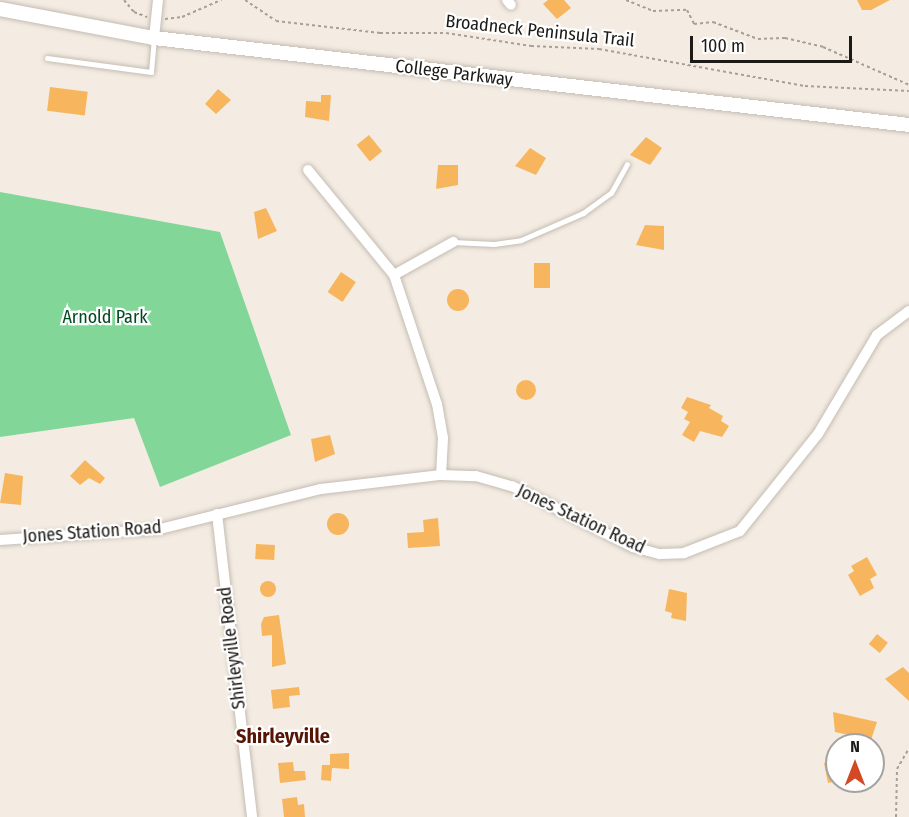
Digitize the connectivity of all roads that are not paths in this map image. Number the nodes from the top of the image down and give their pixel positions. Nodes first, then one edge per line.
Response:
1 (158, 0) edge
2 (0, 9) edge
3 (154, 38) junction
4 (47, 58) dead end
5 (909, 125) edge
6 (627, 164) dead end
7 (308, 170) dead end
8 (453, 242) joint
9 (394, 275) junction
10 (909, 311) edge
11 (441, 475) junction
12 (217, 514) junction
13 (0, 540) edge
14 (252, 817) edge

1 - 3 street
2 - 3 main road, College Parkway
3 - 4 lane
3 - 5 main road, College Parkway
6 - 8 lane
7 - 9 street
8 - 9 street
9 - 11 street
10 - 11 street, Jones Station Road
11 - 12 street, Jones Station Road
12 - 13 street, Jones Station Road
12 - 14 street, Shirleyville Road

